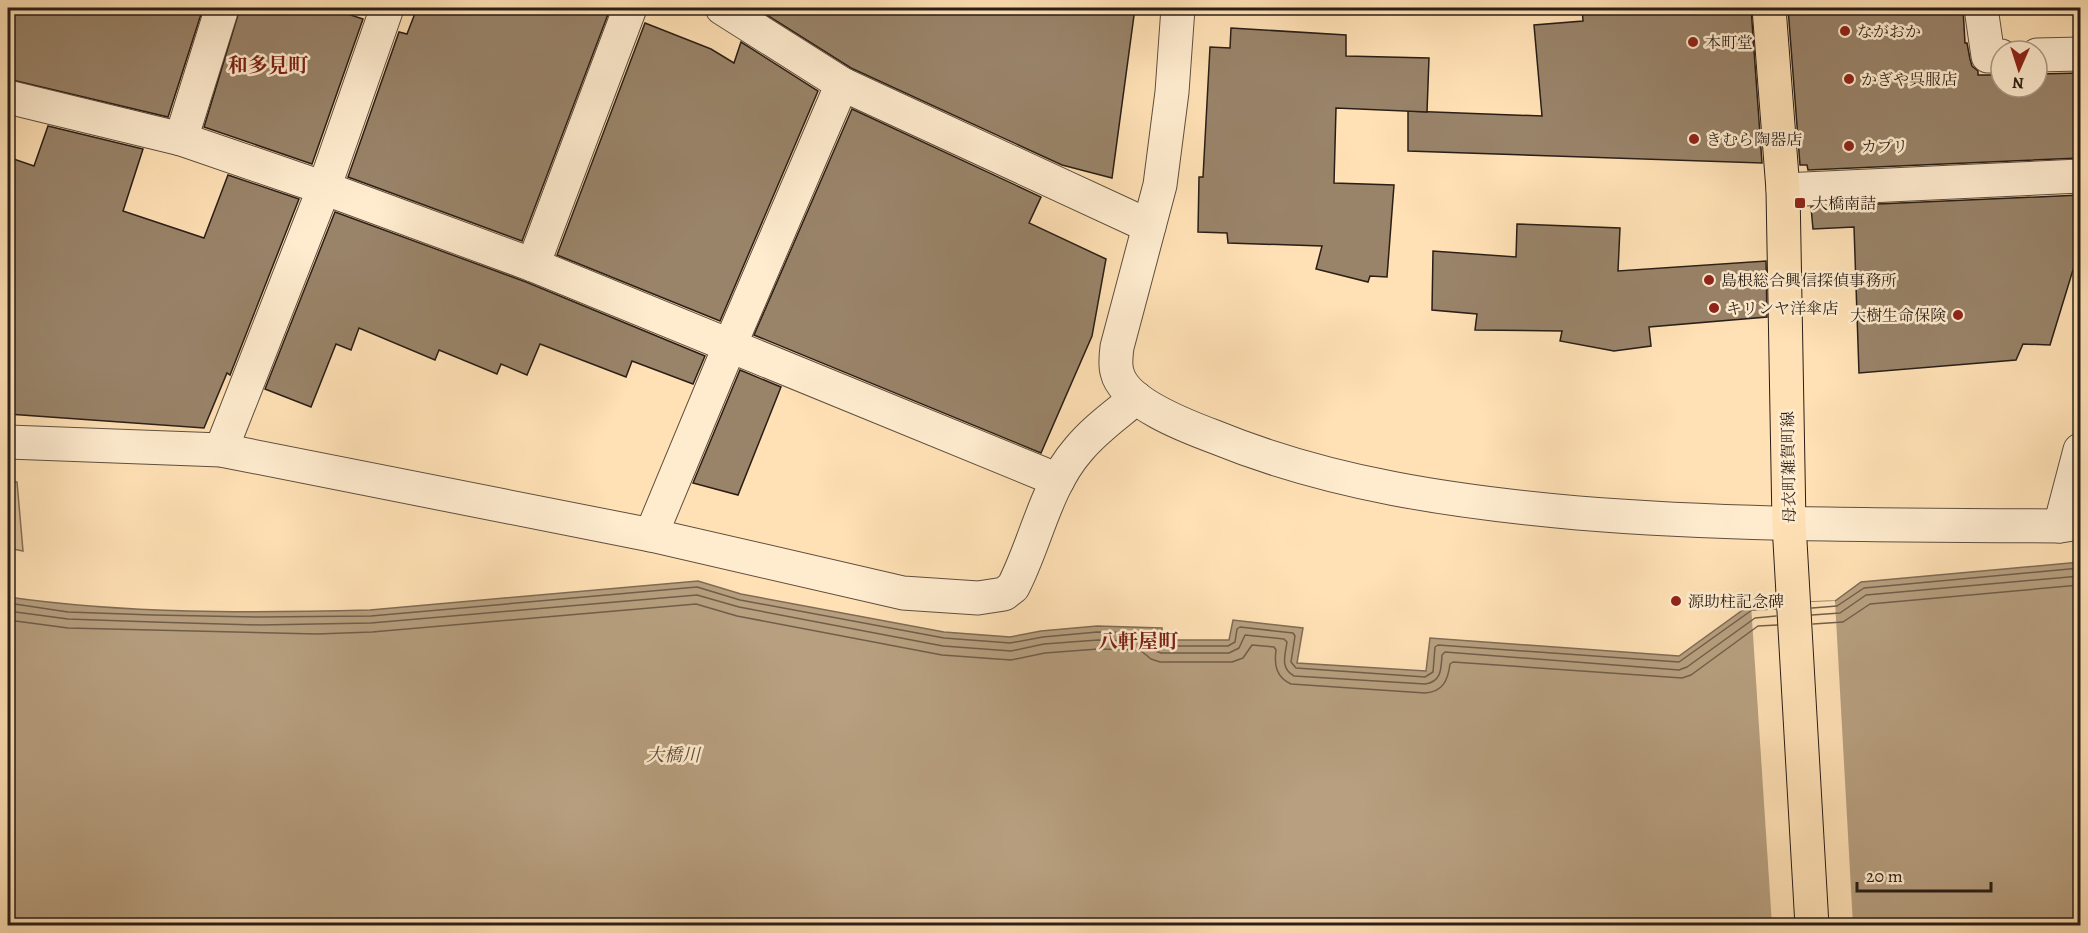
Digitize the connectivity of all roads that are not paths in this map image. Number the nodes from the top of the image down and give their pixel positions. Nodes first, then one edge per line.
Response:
1 (222, 8) edge
2 (387, 8) edge
3 (630, 8) edge
4 (722, 8) edge
5 (1178, 8) edge
6 (1769, 8) edge
7 (1981, 8) edge
8 (2080, 54) edge
9 (2049, 55) edge
10 (1989, 56) edge
11 (842, 84) junction
12 (8, 98) edge
13 (181, 139) junction
14 (2080, 176) edge
15 (324, 188) junction
16 (1783, 190) junction
17 (1149, 226) junction
18 (533, 265) junction
19 (730, 345) junction
20 (1136, 398) junction
21 (8, 442) edge
22 (220, 450) junction
23 (2080, 450) edge
24 (1058, 480) junction
25 (1789, 524) junction
26 (2070, 524) edge
27 (651, 535) junction
28 (1812, 926) edge

1 - 13 street
2 - 15 street
3 - 18 street
4 - 11 street
5 - 17 street
6 - 16 main road, 母衣町雑賀町線
7 - 10 street
8 - 9 street
11 - 17 street
11 - 19 street
12 - 13 street
13 - 15 street
14 - 16 street
15 - 18 street
15 - 22 street
16 - 25 main road, 母衣町雑賀町線
17 - 20 street
18 - 19 street
19 - 24 street
19 - 27 street
20 - 24 street
20 - 25 street
21 - 22 street
22 - 27 street
23 - 26 street
24 - 27 street
25 - 26 street
25 - 28 main road, 母衣町雑賀町線

